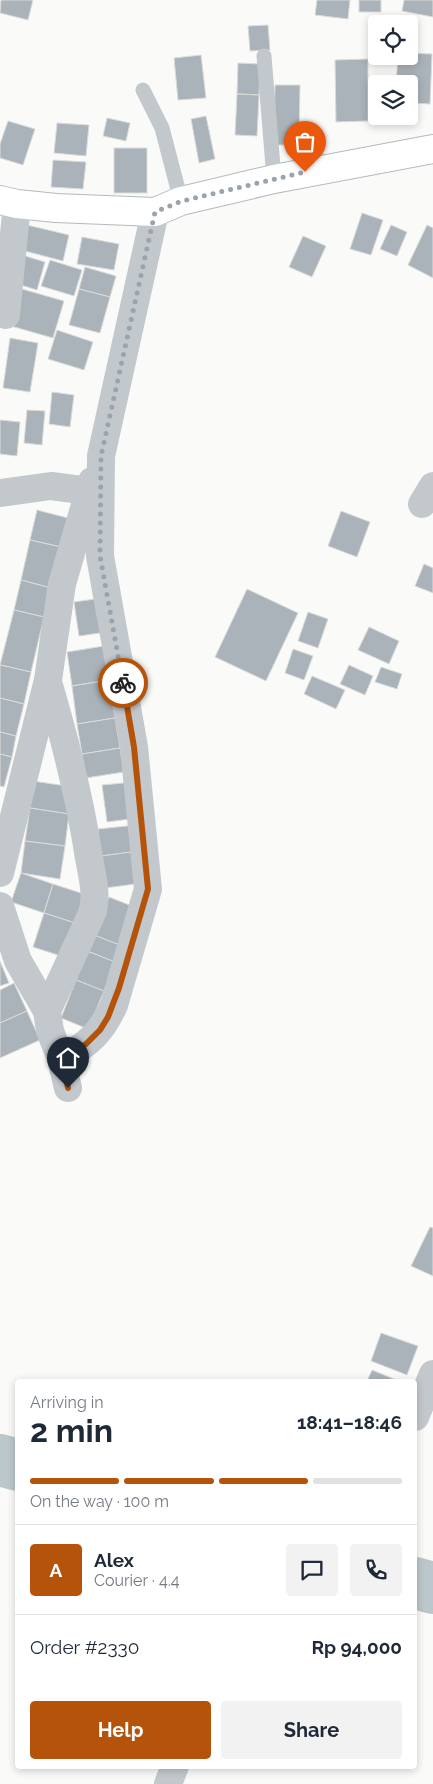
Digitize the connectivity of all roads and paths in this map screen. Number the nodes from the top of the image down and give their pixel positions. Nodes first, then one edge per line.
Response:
1 (264, 56) dead end
2 (143, 90) dead end
3 (433, 149) edge
4 (274, 179) junction
5 (182, 201) junction
6 (9, 202) edge
7 (155, 212) junction
8 (6, 315) dead end
9 (101, 456) junction
10 (89, 491) junction
11 (0, 493) edge
12 (48, 680) junction
13 (0, 873) edge
14 (0, 906) edge
15 (47, 1012) junction
16 (62, 1059) junction
17 (68, 1088) dead end
18 (433, 1374) edge
19 (417, 1412) edge
20 (174, 1769) edge
21 (168, 1784) edge

1 - 4 lane
2 - 5 lane
3 - 4 main road
4 - 5 main road
5 - 7 main road
6 - 7 main road
6 - 8 street
7 - 9 street
9 - 10 street
9 - 16 street
10 - 11 street
10 - 12 street
12 - 13 street
12 - 15 street
14 - 15 street
15 - 16 street
16 - 17 street
18 - 19 street
20 - 21 street

